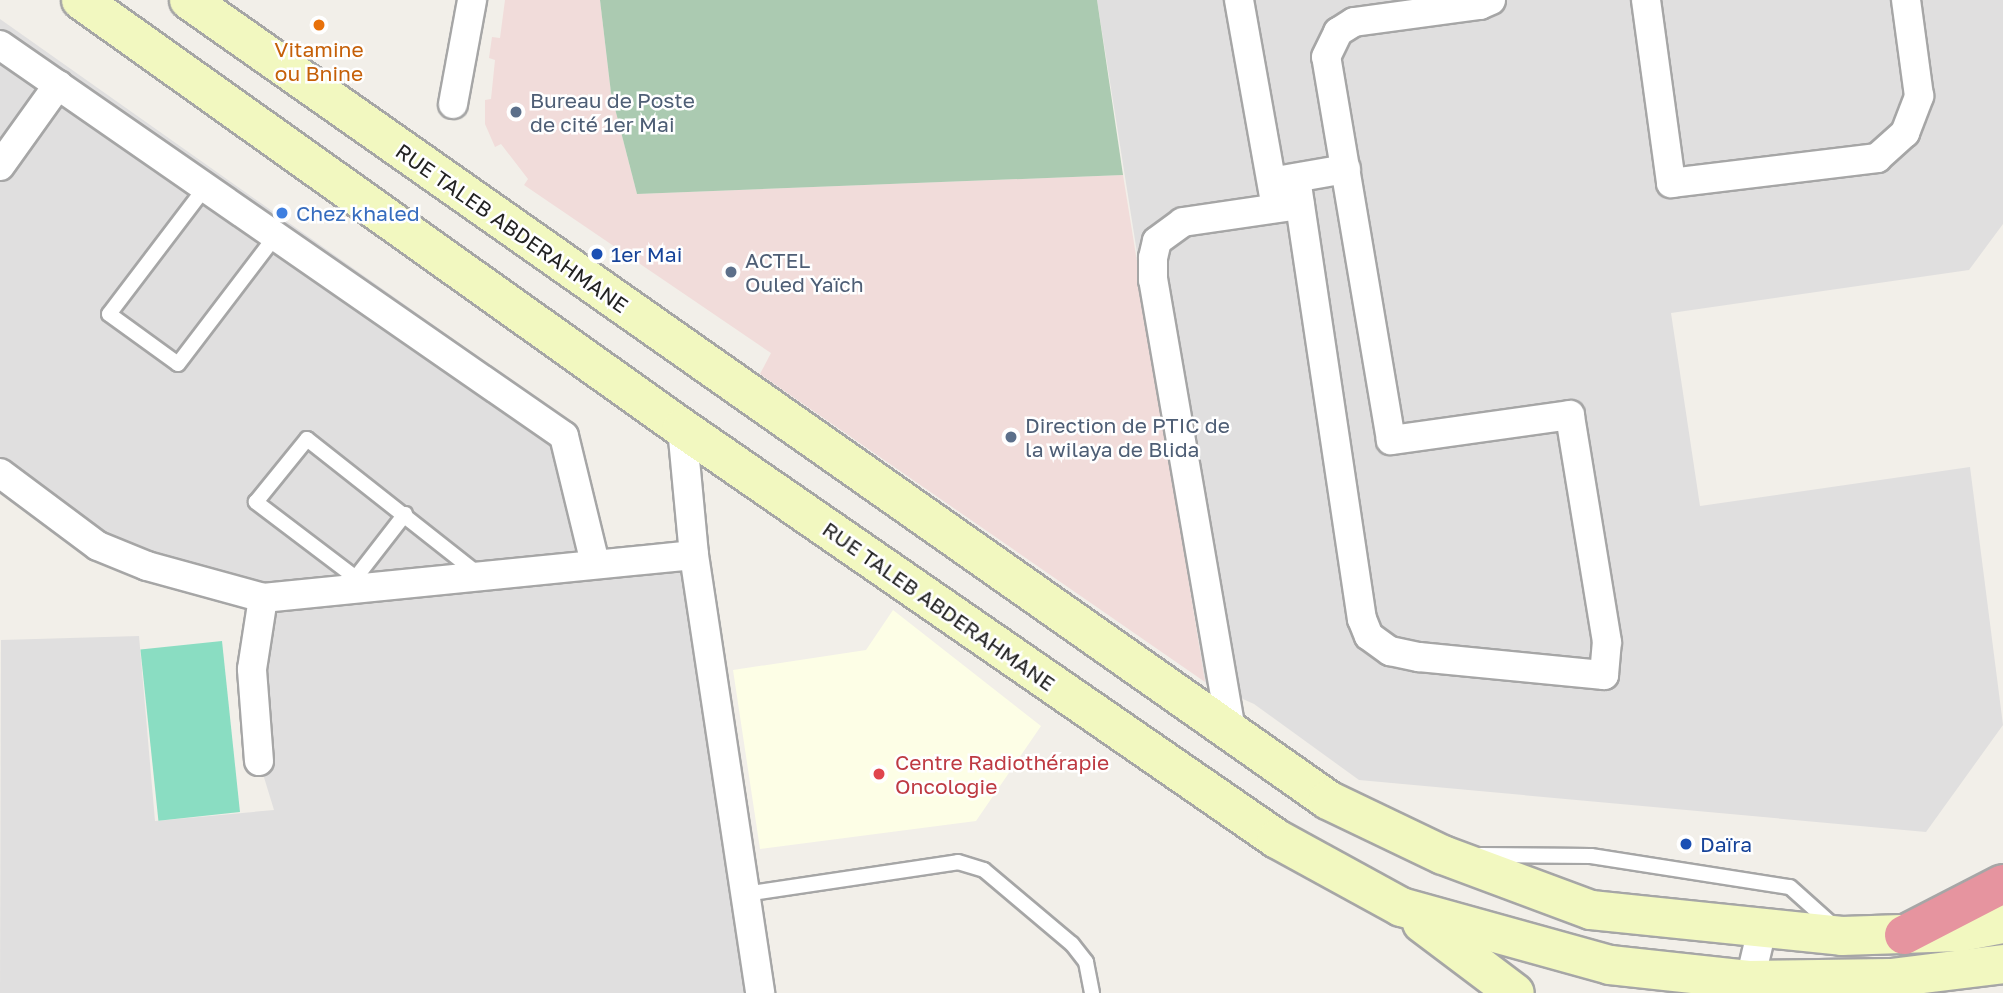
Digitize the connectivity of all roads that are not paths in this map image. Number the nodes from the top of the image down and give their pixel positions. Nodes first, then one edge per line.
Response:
1 (81, 0) edge
2 (189, 0) edge
3 (472, 0) edge
4 (1240, 0) edge
5 (1491, 0) edge
6 (1646, 0) edge
7 (1906, 0) edge
8 (0, 45) edge
9 (58, 85) junction
10 (453, 104) dead end
11 (0, 166) edge
12 (1346, 169) junction
13 (207, 185) junction
14 (1286, 193) junction
15 (277, 234) junction
16 (682, 428) junction
17 (0, 473) edge
18 (405, 514) junction
19 (694, 555) junction
20 (595, 563) junction
21 (479, 575) junction
22 (352, 583) junction
23 (263, 598) junction
24 (1232, 736) junction
25 (258, 761) dead end
26 (1443, 855) junction
27 (2003, 884) edge
28 (745, 894) junction
29 (1401, 907) junction
30 (2003, 924) edge
31 (1762, 929) junction
32 (1904, 935) junction
33 (1842, 936) junction
34 (2003, 964) edge
35 (1748, 986) edge
36 (760, 993) edge
37 (1092, 993) edge
38 (1515, 993) edge

1 - 16 main road, RUE TALEB ABDERAHMANE
2 - 24 main road, RUE TALEB ABDERAHMANE
3 - 10 street
4 - 14 street
5 - 12 street
6 - 7 street
8 - 9 street
9 - 11 street
9 - 13 street
12 - 14 street
12 - 14 street
13 - 15 street
13 - 15 lane
14 - 24 street
15 - 20 street
16 - 19 street
16 - 29 main road, RUE TALEB ABDERAHMANE
17 - 23 street
18 - 21 lane
18 - 22 lane
18 - 22 lane
19 - 20 street
19 - 28 street
20 - 21 street
21 - 22 street
22 - 23 street
23 - 25 street
24 - 26 main road, RUE TALEB ABDERAHMANE
26 - 31 main road, RUE TALEB ABDERAHMANE
26 - 33 lane
27 - 32 highway
28 - 36 street
28 - 37 lane
29 - 35 main road, RUE TALEB ABDERAHMANE
29 - 38 main road
30 - 32 main road, RUE TALEB ABDERAHMANE
31 - 33 main road, RUE TALEB ABDERAHMANE
31 - 35 street
32 - 33 main road, RUE TALEB ABDERAHMANE
34 - 35 main road, RUE TALEB ABDERAHMANE

